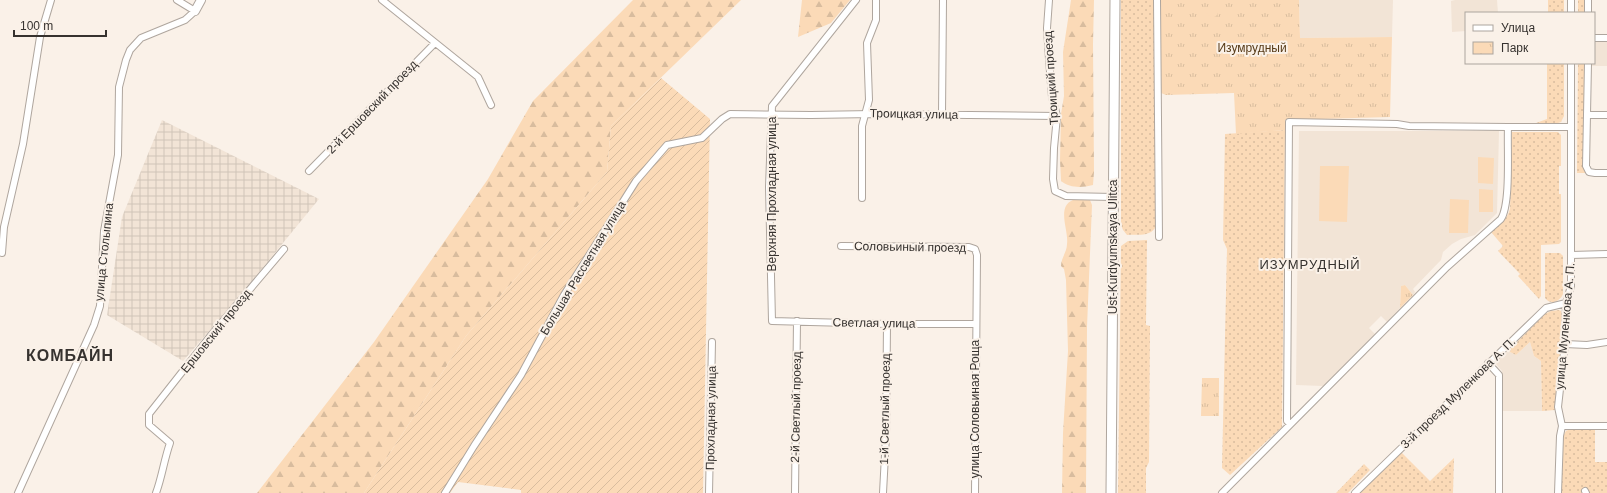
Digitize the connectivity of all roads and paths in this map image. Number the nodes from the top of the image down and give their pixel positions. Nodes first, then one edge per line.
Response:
1 (51, 0) edge
2 (177, 0) edge
3 (201, 0) edge
4 (382, 0) edge
5 (856, 0) edge
6 (876, 0) edge
7 (943, 0) edge
8 (1048, 0) edge
9 (1115, 0) edge
10 (1157, 0) edge
11 (1571, 0) edge
12 (1588, 0) edge
13 (195, 11) junction
14 (1571, 12) edge
15 (1588, 12) edge
16 (1595, 38) edge
17 (1607, 38) edge
18 (435, 43) junction
19 (1571, 64) edge
20 (1588, 64) edge
21 (491, 105) dead end
22 (865, 114) junction
23 (942, 114) junction
24 (772, 115) junction
25 (1587, 115) junction
26 (1607, 115) edge
27 (1057, 116) junction
28 (1508, 127) junction
29 (1571, 127) junction
30 (310, 171) dead end
31 (1607, 173) edge
32 (1113, 197) junction
33 (862, 198) dead end
34 (1159, 237) dead end
35 (841, 246) dead end
36 (284, 249) dead end
37 (2, 254) dead end
38 (1607, 254) edge
39 (1571, 255) junction
40 (1566, 302) junction
41 (772, 321) joint
42 (797, 322) junction
43 (887, 324) junction
44 (976, 324) junction
45 (712, 342) dead end
46 (1607, 342) edge
47 (1565, 344) junction
48 (1488, 363) junction
49 (1290, 424) junction
50 (1562, 426) junction
51 (1607, 426) edge
52 (18, 493) edge
53 (156, 493) edge
54 (445, 493) edge
55 (710, 493) edge
56 (795, 493) edge
57 (883, 493) edge
58 (975, 493) edge
59 (1111, 493) edge
60 (1222, 493) edge
61 (1355, 493) edge
62 (1499, 493) edge
63 (1558, 493) edge

1 - 37 street
2 - 13 street
3 - 13 street
4 - 18 street
5 - 24 street, Верхняя Прохладная улица
6 - 22 street
7 - 23 street
8 - 27 street, Троицкий проезд
9 - 32 main road, Ust-Kurdyumskaya Ulitca
10 - 34 street
11 - 14 street
12 - 15 street
13 - 52 street, улица Столыпина
16 - 17 street
18 - 21 street
18 - 30 street, 2-й Ершовский проезд
19 - 29 street, улица Муленкова А. П.
20 - 25 street
22 - 23 street, Троицкая улица
22 - 24 street, Троицкая улица
22 - 33 street
23 - 27 street, Троицкая улица
24 - 41 street, Верхняя Прохладная улица
24 - 54 street, Большая Рассветная улица
25 - 26 street
25 - 31 street
27 - 32 street, Троицкий проезд
28 - 29 street
28 - 49 street
28 - 49 street
29 - 39 street, улица Муленкова А. П.
32 - 59 main road, Ust-Kurdyumskaya Ulitca
35 - 44 street, Соловьиный проезд
36 - 53 street, Ершовский проезд
38 - 39 street
39 - 40 street, улица Муленкова А. П.
40 - 47 street, улица Муленкова А. П.
40 - 48 street, 3-й проезд Муленкова А. П.
41 - 42 street, Светлая улица
42 - 43 street, Светлая улица
42 - 56 street, 2-й Светлый проезд
43 - 44 street, Светлая улица
43 - 57 street, 1-й Светлый проезд
44 - 58 street, улица Соловьиная Роща
45 - 55 street, Прохладная улица
46 - 47 street
47 - 50 street, улица Муленкова А. П.
48 - 61 street, 3-й проезд Муленкова А. П.
48 - 62 street
49 - 60 street
50 - 51 street
50 - 63 street, улица Муленкова А. П.

